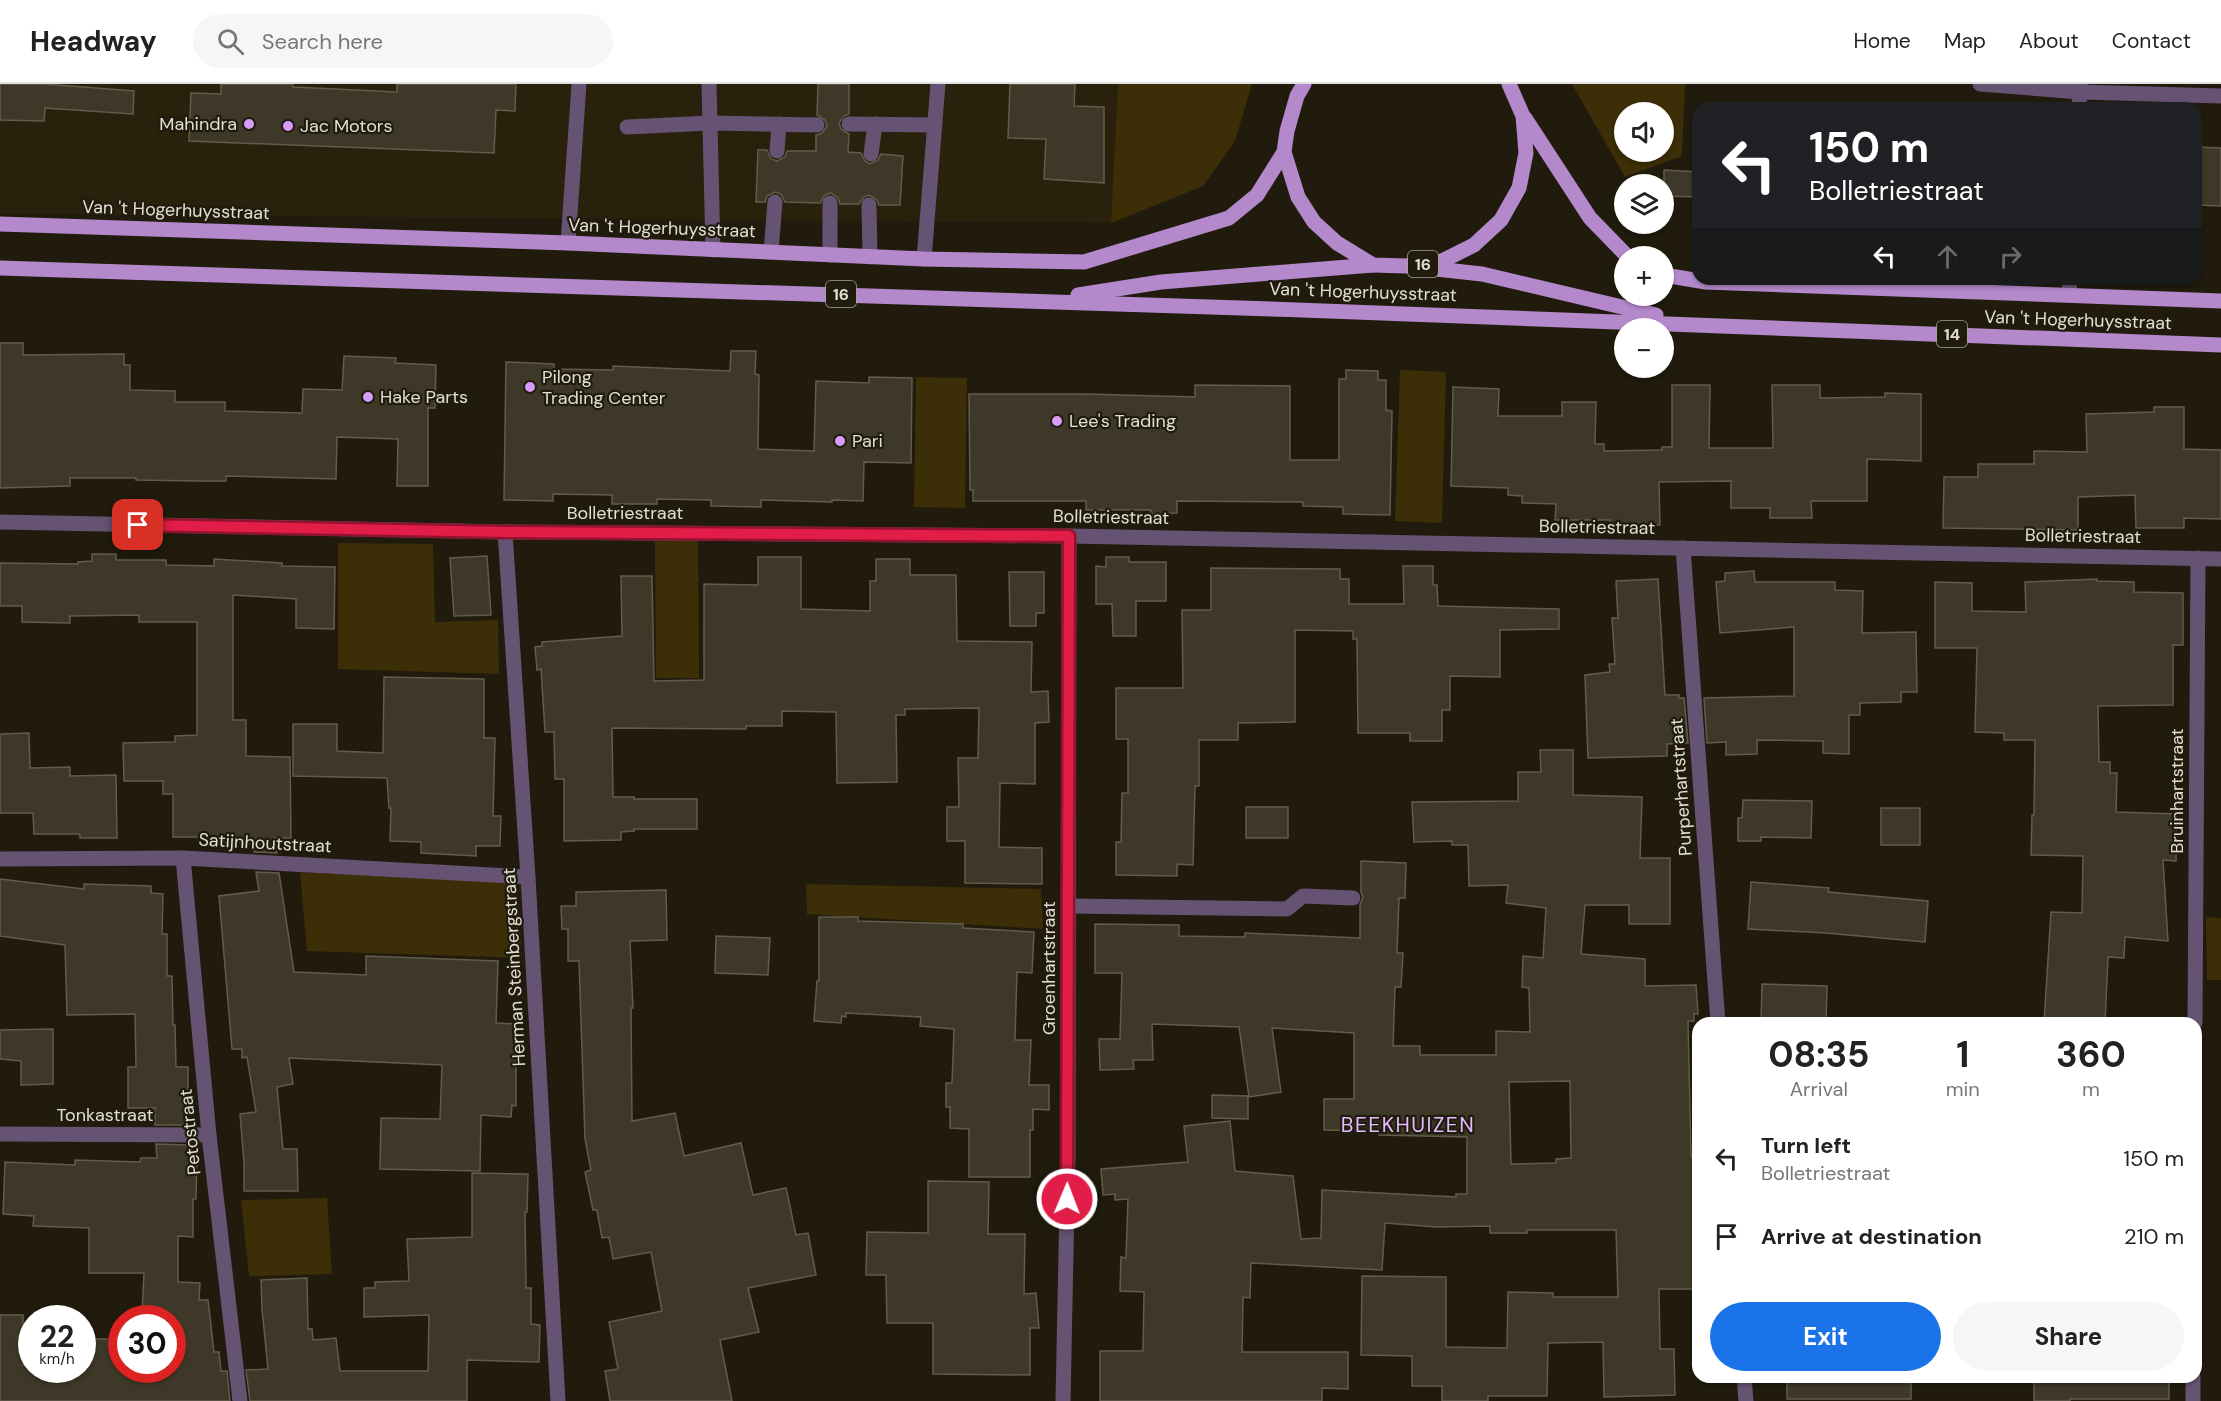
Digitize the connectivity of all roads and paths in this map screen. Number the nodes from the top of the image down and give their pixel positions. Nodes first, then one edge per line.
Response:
1 (579, 84) edge
2 (709, 84) edge
3 (938, 84) edge
4 (1304, 84) edge
5 (1509, 84) edge
6 (1980, 84) edge
7 (2080, 88) edge
8 (2221, 96) edge
9 (1523, 116) junction
10 (710, 123) junction
11 (779, 123) junction
12 (849, 124) dead end
13 (875, 124) junction
14 (817, 125) dead end
15 (934, 125) junction
16 (627, 127) dead end
17 (777, 151) dead end
18 (1284, 152) junction
19 (871, 154) dead end
20 (775, 202) dead end
21 (830, 203) dead end
22 (869, 205) dead end
23 (0, 224) edge
24 (568, 243) junction
25 (1617, 246) edge
26 (713, 250) junction
27 (771, 252) junction
28 (830, 255) junction
29 (870, 256) junction
30 (924, 259) junction
31 (1373, 265) junction
32 (1406, 266) junction
33 (0, 268) edge
34 (1674, 276) edge
35 (1692, 279) edge
36 (1894, 285) edge
37 (2070, 287) edge
38 (1042, 300) junction
39 (2221, 301) edge
40 (1682, 323) junction
41 (2221, 345) edge
42 (0, 522) edge
43 (505, 532) junction
44 (1069, 536) junction
45 (1683, 548) junction
46 (2198, 558) junction
47 (2221, 559) edge
48 (183, 858) junction
49 (0, 859) edge
50 (528, 877) junction
51 (1353, 898) dead end
52 (1069, 906) junction
53 (1718, 1017) edge
54 (2195, 1017) edge
55 (0, 1134) edge
56 (209, 1135) junction
57 (1744, 1383) edge
58 (2193, 1383) edge
59 (240, 1401) edge
60 (558, 1401) edge
61 (1063, 1401) edge
62 (1746, 1401) edge
63 (2193, 1401) edge

1 - 24 street
2 - 10 street
3 - 15 street
4 - 18 main road, 16
5 - 9 main road, 16
6 - 7 street
7 - 8 street
9 - 25 main road
9 - 32 main road, 16
10 - 11 street
10 - 16 street
10 - 26 street
11 - 14 street
11 - 17 street
12 - 13 street
13 - 15 street
13 - 19 street
15 - 30 street
18 - 30 main road, Van 't Hogerhuysstraat / 16
18 - 31 main road, 16
20 - 27 street
21 - 28 street
22 - 29 street
23 - 24 main road, Van 't Hogerhuysstraat / 16
24 - 26 main road, Van 't Hogerhuysstraat / 16
26 - 27 main road, Van 't Hogerhuysstraat / 16
27 - 28 main road, Van 't Hogerhuysstraat / 16
28 - 29 main road, Van 't Hogerhuysstraat / 16
29 - 30 main road, Van 't Hogerhuysstraat / 16
31 - 32 main road, 16
31 - 38 main road, Van 't Hogerhuysstraat
32 - 40 main road, Van 't Hogerhuysstraat / 14
33 - 38 main road, Van 't Hogerhuysstraat / 16
34 - 35 main road, Van 't Hogerhuysstraat
36 - 37 main road, Van 't Hogerhuysstraat
37 - 39 main road, Van 't Hogerhuysstraat
38 - 40 main road, Van 't Hogerhuysstraat / 16
40 - 41 main road, Van 't Hogerhuysstraat / 14
42 - 43 street, Bolletriestraat
43 - 44 street, Bolletriestraat
43 - 50 street, Herman Steinbergstraat
44 - 45 street, Bolletriestraat
44 - 52 street, Groenhartstraat
45 - 46 street, Bolletriestraat
45 - 53 street, Purperhartstraat
46 - 47 street, Bolletriestraat
46 - 54 street, Bruinhartstraat
48 - 49 street, Satijnhoutstraat
48 - 50 street, Satijnhoutstraat
48 - 56 street, Petostraat
50 - 60 street, Herman Steinbergstraat
51 - 52 street
52 - 61 street, Groenhartstraat
55 - 56 street, Tonkastraat
56 - 59 street, Petostraat
57 - 62 street
58 - 63 street

